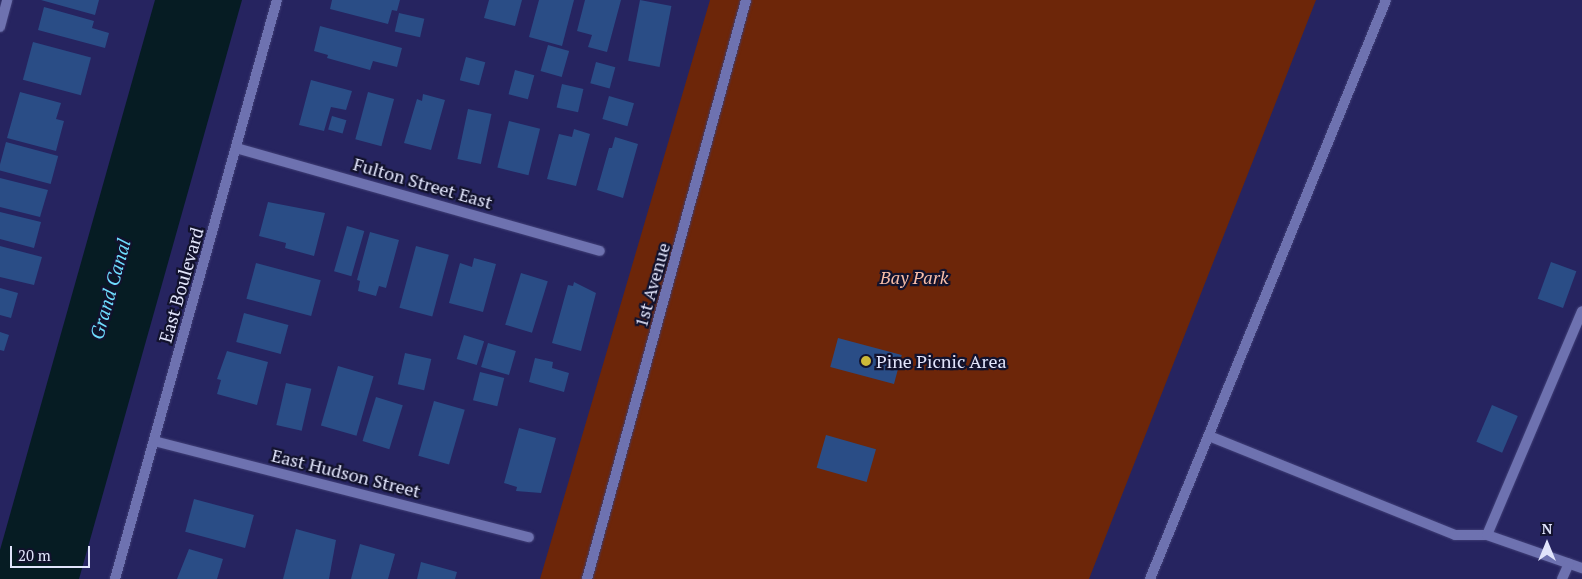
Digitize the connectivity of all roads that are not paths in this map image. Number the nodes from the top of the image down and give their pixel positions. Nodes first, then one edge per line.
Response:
1 (7, 0) edge
2 (277, 0) edge
3 (746, 0) edge
4 (1386, 0) edge
5 (0, 27) edge
6 (236, 148) junction
7 (600, 251) dead end
8 (1582, 311) edge
9 (1209, 436) junction
10 (154, 441) junction
11 (1487, 535) junction
12 (529, 536) dead end
13 (1582, 555) edge
14 (1576, 565) edge
15 (116, 579) edge
16 (587, 579) edge
17 (1150, 579) edge
18 (1562, 579) edge

1 - 5 street
2 - 6 street, East Boulevard
3 - 16 street, 1st Avenue
4 - 9 street
6 - 7 street, Fulton Street East
6 - 10 street, East Boulevard
8 - 11 street
9 - 11 street
9 - 17 street
10 - 12 street, East Hudson Street
10 - 15 street, East Boulevard
11 - 14 street
13 - 14 street
14 - 18 street

